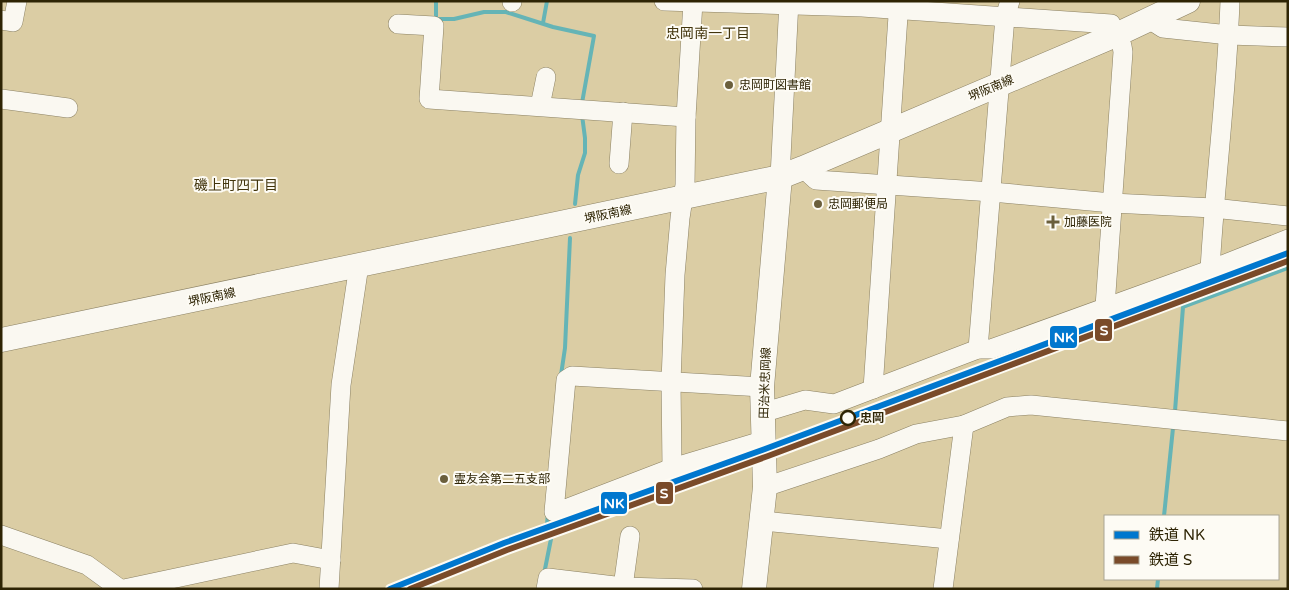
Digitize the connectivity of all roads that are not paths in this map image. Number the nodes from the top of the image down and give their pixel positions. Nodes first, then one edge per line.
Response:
1 (17, 1) edge
2 (664, 1) edge
3 (698, 1) edge
4 (1188, 1) edge
5 (1230, 1) edge
6 (693, 2) edge
7 (789, 3) edge
8 (899, 6) edge
9 (1008, 9) edge
10 (1149, 19) junction
11 (1, 20) edge
12 (398, 24) dead end
13 (1118, 34) junction
14 (1229, 35) junction
15 (1288, 37) edge
16 (546, 77) dead end
17 (1000, 84) junction
18 (1, 99) edge
19 (540, 106) junction
20 (68, 108) dead end
21 (623, 112) junction
22 (686, 117) junction
23 (891, 131) junction
24 (619, 164) dead end
25 (803, 168) junction
26 (780, 177) junction
27 (886, 185) junction
28 (992, 192) junction
29 (682, 198) junction
30 (1112, 203) junction
31 (1213, 208) junction
32 (1288, 216) edge
33 (1288, 239) edge
34 (358, 266) junction
35 (1210, 270) junction
36 (1105, 307) junction
37 (1, 340) edge
38 (978, 350) junction
39 (672, 382) junction
40 (762, 387) junction
41 (873, 389) junction
42 (762, 413) junction
43 (964, 425) junction
44 (1288, 431) edge
45 (765, 440) junction
46 (672, 468) junction
47 (765, 487) junction
48 (762, 521) junction
49 (1, 535) edge
50 (630, 536) dead end
51 (949, 539) junction
52 (331, 560) junction
53 (602, 587) edge
54 (623, 587) junction
55 (122, 589) edge
56 (329, 589) edge
57 (546, 589) edge
58 (692, 589) edge
59 (754, 589) edge
60 (943, 589) edge

1 - 11 street
2 - 6 street
3 - 6 street
3 - 7 street
4 - 10 main road, 堺阪南線
5 - 14 street
6 - 22 street
7 - 8 street
7 - 26 street
8 - 9 street
8 - 23 street
9 - 13 street
9 - 17 street
10 - 13 main road, 堺阪南線
10 - 14 street
12 - 19 street
13 - 17 main road, 堺阪南線
13 - 30 street
14 - 15 street
14 - 31 street
16 - 19 street
17 - 23 main road, 堺阪南線
17 - 28 street
18 - 20 street
19 - 21 street
21 - 22 street
21 - 24 street
22 - 29 street
23 - 25 main road, 堺阪南線
23 - 27 street
25 - 26 main road, 堺阪南線
25 - 27 street
26 - 29 main road, 堺阪南線
26 - 40 main road, 田治米忠岡線
27 - 28 street
27 - 41 street
28 - 30 street
28 - 38 street
29 - 34 main road, 堺阪南線
29 - 39 street
30 - 31 street
30 - 36 street
31 - 32 street
31 - 35 street
33 - 35 street
34 - 37 main road, 堺阪南線
34 - 52 street
35 - 36 street
36 - 38 street
38 - 41 street
39 - 40 street
39 - 46 street
39 - 46 street
40 - 42 main road, 田治米忠岡線
41 - 42 street
42 - 45 main road, 田治米忠岡線
43 - 44 street
43 - 47 street
43 - 51 street
45 - 46 street
45 - 47 main road, 田治米忠岡線
47 - 48 main road, 田治米忠岡線
48 - 51 street
48 - 59 main road, 田治米忠岡線
49 - 55 street
50 - 54 street
51 - 60 street
52 - 55 street
52 - 56 street
53 - 54 street
53 - 57 street
54 - 58 street

